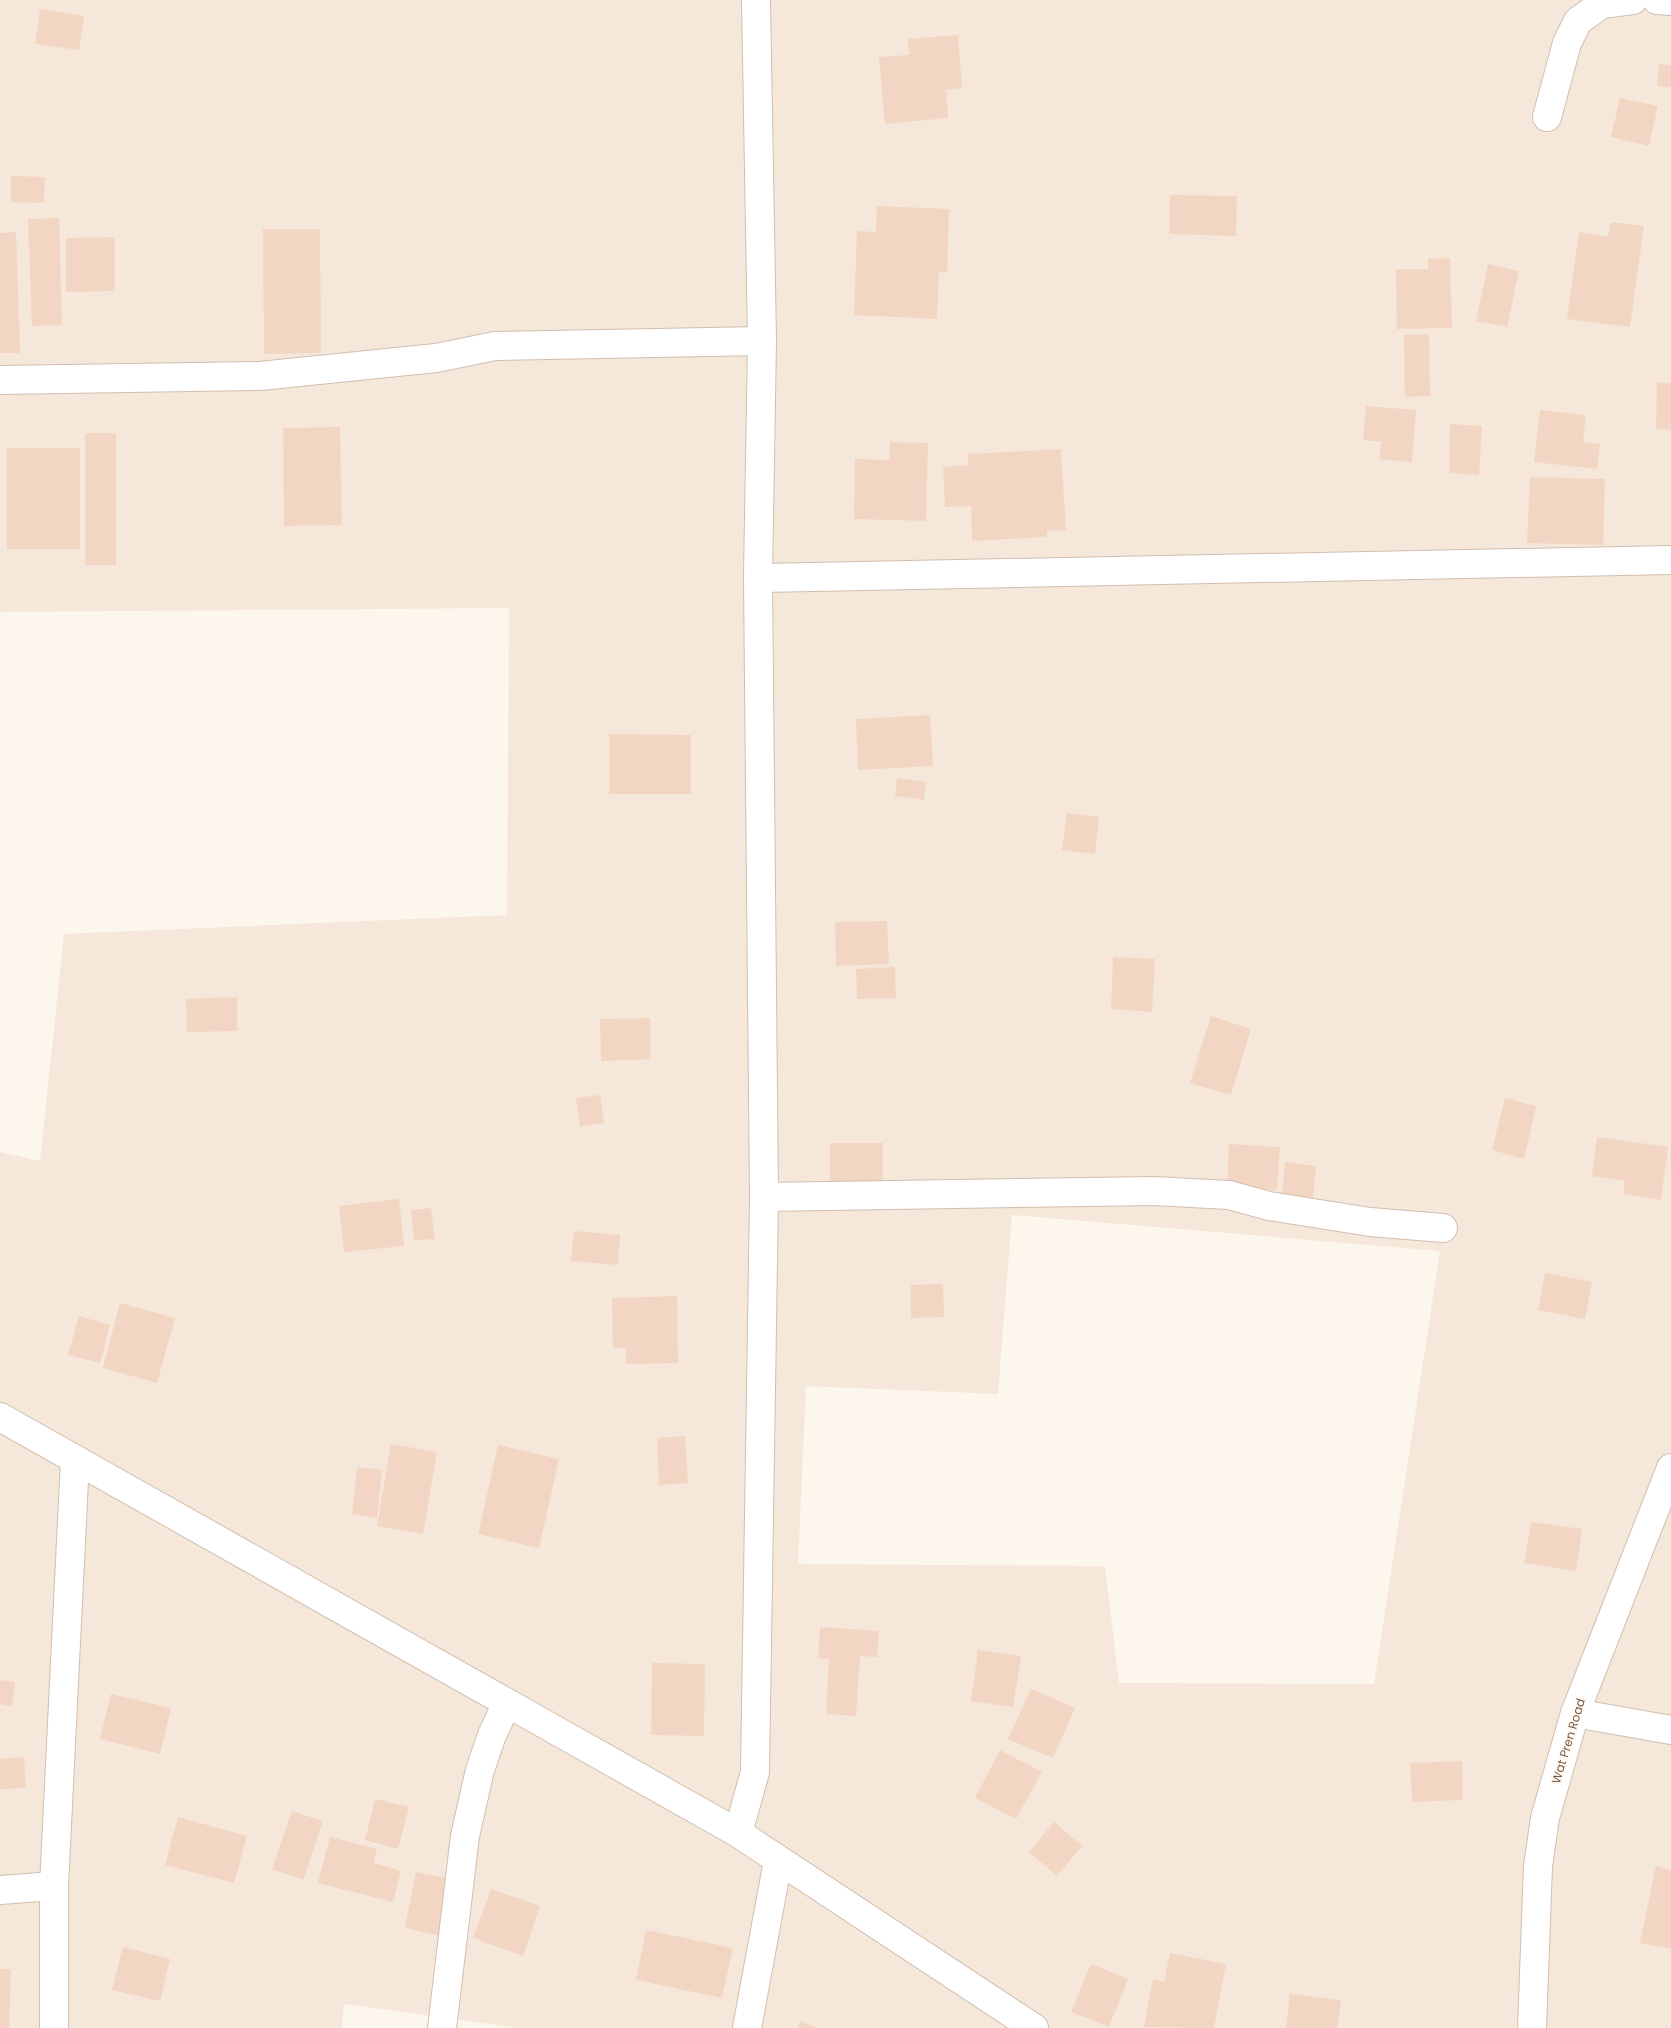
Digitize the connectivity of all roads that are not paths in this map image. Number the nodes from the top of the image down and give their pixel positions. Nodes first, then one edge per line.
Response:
1 (756, 0) edge
2 (1633, 0) edge
3 (1656, 0) edge
4 (1671, 1) edge
5 (1547, 118) dead end
6 (762, 341) junction
7 (0, 380) edge
8 (1671, 560) edge
9 (758, 578) junction
10 (764, 1197) junction
11 (1443, 1228) dead end
12 (0, 1416) edge
13 (75, 1460) junction
14 (1671, 1468) edge
15 (507, 1703) junction
16 (1574, 1713) junction
17 (1671, 1730) edge
18 (738, 1833) junction
19 (778, 1861) junction
20 (54, 1886) junction
21 (0, 1890) edge
22 (54, 2028) edge
23 (442, 2028) edge
24 (746, 2028) edge
25 (1034, 2028) edge
26 (1532, 2028) edge

1 - 6 street
2 - 5 street
3 - 4 street
6 - 7 street
6 - 9 street
8 - 9 street
9 - 10 street
10 - 11 street
10 - 18 street
12 - 13 street
13 - 15 street
13 - 20 street
14 - 16 street, Wat Pren Road
15 - 18 street
15 - 23 street
16 - 17 street
16 - 26 street, Wat Pren Road
18 - 19 street
19 - 24 street
19 - 25 street
20 - 21 street
20 - 22 street

